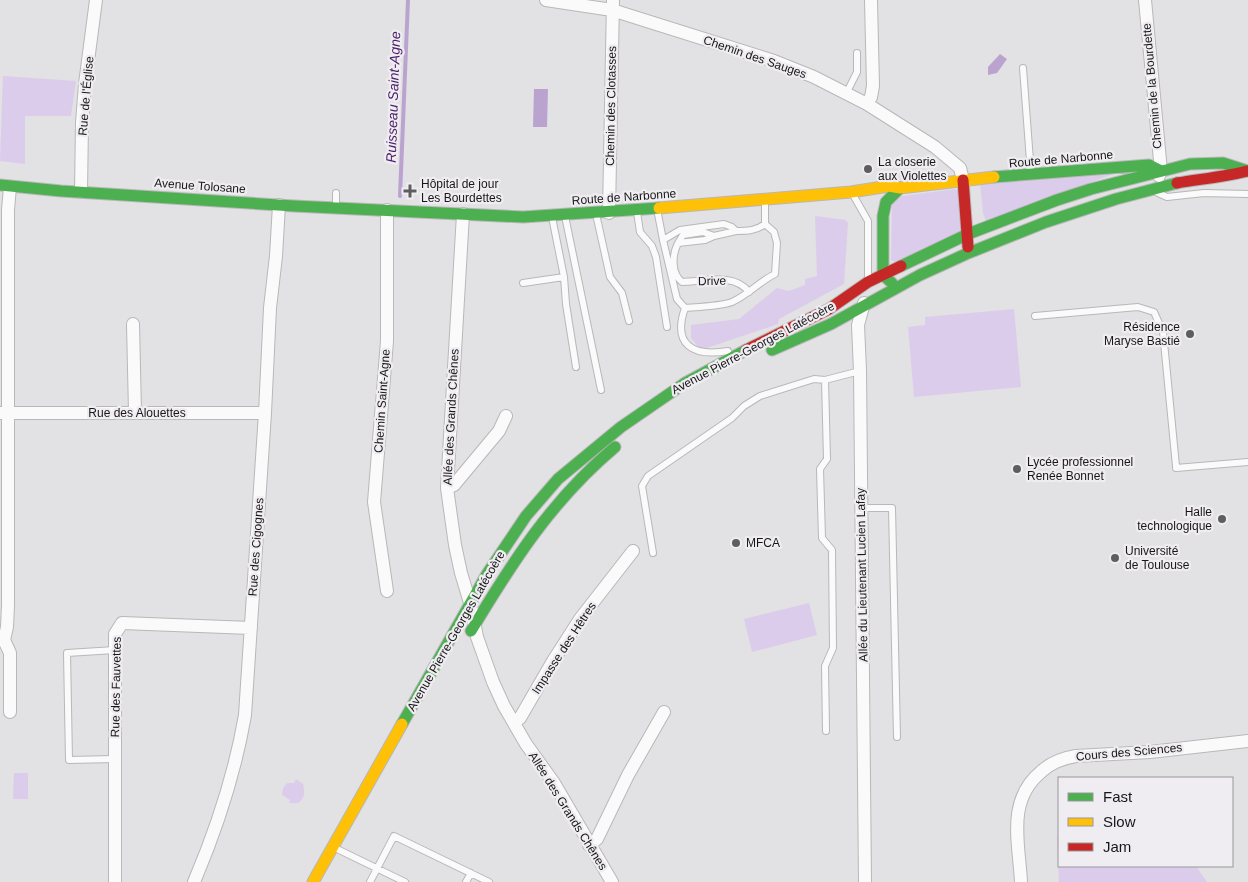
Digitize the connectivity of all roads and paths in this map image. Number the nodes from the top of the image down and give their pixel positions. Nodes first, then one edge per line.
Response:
1 (96, 0) edge
2 (546, 0) edge
3 (871, 0) edge
4 (1144, 0) edge
5 (613, 5) edge
6 (857, 53) dead end
7 (1024, 68) dead end
8 (846, 94) junction
9 (867, 104) junction
10 (1161, 171) junction
11 (1248, 171) edge
12 (1032, 176) junction
13 (962, 180) junction
14 (1180, 182) junction
15 (5, 186) edge
16 (900, 188) junction
17 (1150, 190) junction
18 (81, 192) junction
19 (851, 192) junction
20 (336, 193) dead end
21 (1204, 193) junction
22 (1248, 194) edge
23 (765, 200) junction
24 (279, 205) junction
25 (336, 208) junction
26 (657, 209) junction
27 (393, 210) junction
28 (637, 210) junction
29 (609, 213) junction
30 (463, 214) junction
31 (596, 214) junction
32 (564, 215) junction
33 (552, 216) junction
34 (883, 216) junction
35 (765, 224) junction
36 (736, 231) junction
37 (968, 234) junction
38 (663, 240) junction
39 (966, 254) junction
40 (883, 275) junction
41 (564, 277) junction
42 (523, 283) dead end
43 (897, 287) junction
44 (876, 289) junction
45 (749, 292) junction
46 (862, 307) junction
47 (686, 308) junction
48 (1035, 316) dead end
49 (629, 321) dead end
50 (133, 324) dead end
51 (667, 327) dead end
52 (749, 348) junction
53 (766, 353) dead end
54 (748, 362) dead end
55 (576, 367) dead end
56 (860, 371) junction
57 (825, 380) junction
58 (601, 390) dead end
59 (135, 412) junction
60 (4, 413) edge
61 (265, 413) junction
62 (506, 416) dead end
63 (656, 416) dead end
64 (627, 439) dead end
65 (1248, 462) edge
66 (447, 488) junction
67 (861, 508) junction
68 (633, 551) dead end
69 (653, 553) dead end
70 (387, 591) dead end
71 (471, 606) junction
72 (474, 624) junction
73 (251, 628) junction
74 (2, 640) edge
75 (464, 641) dead end
76 (115, 650) junction
77 (10, 712) dead end
78 (664, 712) dead end
79 (514, 722) junction
80 (826, 731) dead end
81 (897, 737) dead end
82 (1248, 741) edge
83 (401, 749) dead end
84 (115, 759) junction
85 (590, 845) junction
86 (337, 848) junction
87 (377, 868) junction
88 (471, 873) junction
89 (115, 882) edge
90 (194, 882) edge
91 (313, 882) edge
92 (324, 882) edge
93 (370, 882) edge
94 (405, 882) edge
95 (466, 882) edge
96 (489, 882) edge
97 (612, 882) edge
98 (865, 882) edge
99 (1021, 882) edge

1 - 18 street, Rue de l'Église
2 - 5 street, Chemin des Sauges
3 - 9 street
4 - 10 street, Chemin de la Bourdette
5 - 8 street, Chemin des Sauges
5 - 29 street, Chemin des Clotasses
6 - 8 lane
7 - 12 lane
8 - 9 street, Chemin des Sauges
9 - 13 street, Chemin des Sauges
10 - 11 main road, Route de Narbonne
10 - 12 main road, Route de Narbonne
10 - 14 lane, Route de Narbonne
10 - 17 street
10 - 37 main road
11 - 14 main road, Avenue Pierre-Georges Latécoère
12 - 13 main road, Route de Narbonne
13 - 16 main road, Route de Narbonne
13 - 37 main road
14 - 17 main road, Avenue Pierre-Georges Latécoère
14 - 21 lane, Route de Narbonne
15 - 18 main road, Avenue Tolosane
15 - 60 street
16 - 19 main road, Route de Narbonne
16 - 34 main road
17 - 21 lane, Route de Narbonne
17 - 39 main road, Avenue Pierre-Georges Latécoère
18 - 24 main road, Avenue Tolosane
19 - 23 main road, Route de Narbonne
19 - 34 main road, Route de Narbonne
19 - 44 lane
20 - 25 lane
21 - 22 lane, Route de Narbonne
23 - 26 main road, Route de Narbonne
23 - 35 lane
24 - 25 main road, Avenue Tolosane
24 - 61 street, Rue des Cigognes
25 - 27 main road, Avenue Tolosane
26 - 28 main road, Route de Narbonne
26 - 38 lane
27 - 30 main road, Route de Narbonne
27 - 70 street, Chemin Saint-Agne
28 - 29 main road, Route de Narbonne
28 - 51 lane
29 - 31 main road, Route de Narbonne
30 - 33 main road, Route de Narbonne
30 - 66 street, Allée des Grands Chênes
31 - 32 main road, Route de Narbonne
31 - 49 lane
32 - 33 main road, Route de Narbonne
32 - 58 lane
33 - 41 lane
34 - 40 main road
35 - 36 lane, Drive
35 - 45 lane
36 - 38 lane
36 - 45 lane, Drive
37 - 39 main road
37 - 40 main road
38 - 47 lane
39 - 43 main road, Avenue Pierre-Georges Latécoère
40 - 43 main road
40 - 44 street, Allée du Lieutenant Lucien Lafay
41 - 42 lane
41 - 55 lane
43 - 44 main road, Avenue Pierre-Georges Latécoère
44 - 46 street, Allée du Lieutenant Lucien Lafay
44 - 52 main road, Avenue Pierre-Georges Latécoère
45 - 47 lane
46 - 53 main road, Avenue Pierre-Georges Latécoère
46 - 56 street, Allée du Lieutenant Lucien Lafay
47 - 52 lane
48 - 65 lane
50 - 59 street
52 - 71 main road, Avenue Pierre-Georges Latécoère
54 - 63 main road, Avenue Pierre-Georges Latécoère
56 - 57 lane
56 - 67 street, Allée du Lieutenant Lucien Lafay
57 - 69 lane
57 - 80 lane
59 - 60 street, Rue des Alouettes
59 - 61 street, Rue des Alouettes
60 - 74 street
61 - 73 street, Rue des Cigognes
62 - 66 street
64 - 72 main road, Avenue Pierre-Georges Latécoère
66 - 71 street, Allée des Grands Chênes
67 - 81 lane
67 - 98 street, Allée du Lieutenant Lucien Lafay
68 - 79 street, Impasse des Hêtres
71 - 72 street, Allée des Grands Chênes
71 - 86 main road, Avenue Pierre-Georges Latécoère
72 - 75 main road, Avenue Pierre-Georges Latécoère
72 - 79 street, Allée des Grands Chênes
73 - 76 street, Rue des Fauvettes
73 - 90 street, Rue des Cigognes
74 - 77 street
76 - 84 street, Rue des Fauvettes
76 - 84 lane
78 - 85 street
79 - 85 street, Allée des Grands Chênes
82 - 99 street, Cours des Sciences
83 - 86 main road, Avenue Pierre-Georges Latécoère
84 - 89 street, Rue des Fauvettes
85 - 97 street, Allée des Grands Chênes
86 - 87 lane
86 - 91 main road, Avenue Pierre-Georges Latécoère
86 - 92 main road, Avenue Pierre-Georges Latécoère
87 - 88 lane
87 - 93 lane
87 - 94 lane
88 - 95 lane
88 - 96 lane

